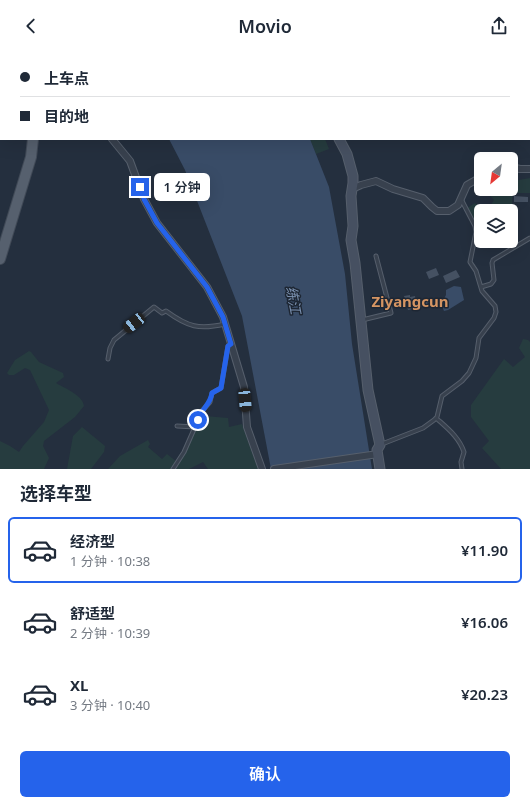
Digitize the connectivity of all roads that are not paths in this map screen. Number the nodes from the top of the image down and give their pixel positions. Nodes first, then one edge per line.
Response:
1 (33, 140) edge
2 (113, 140) edge
3 (340, 140) edge
4 (518, 169) edge
5 (530, 169) edge
6 (474, 181) edge
7 (352, 189) junction
8 (460, 199) junction
9 (530, 238) edge
10 (376, 256) dead end
11 (0, 259) edge
12 (481, 287) junction
13 (360, 320) junction
14 (225, 324) junction
15 (231, 344) junction
16 (108, 359) dead end
17 (436, 418) junction
18 (177, 426) dead end
19 (195, 428) junction
20 (380, 444) junction
21 (378, 454) junction
22 (174, 469) edge
23 (262, 469) edge
24 (274, 469) edge
25 (380, 469) edge
26 (462, 469) edge

1 - 11 main road
2 - 14 street
3 - 7 street
4 - 5 street
6 - 8 street
7 - 8 street
7 - 13 street
8 - 12 lane
9 - 12 lane
10 - 13 lane
12 - 17 lane
13 - 20 street
14 - 15 street
14 - 16 lane
15 - 19 lane
15 - 23 street
17 - 20 lane
17 - 26 lane
18 - 19 lane
19 - 22 lane
20 - 21 street
21 - 24 street
21 - 25 street

